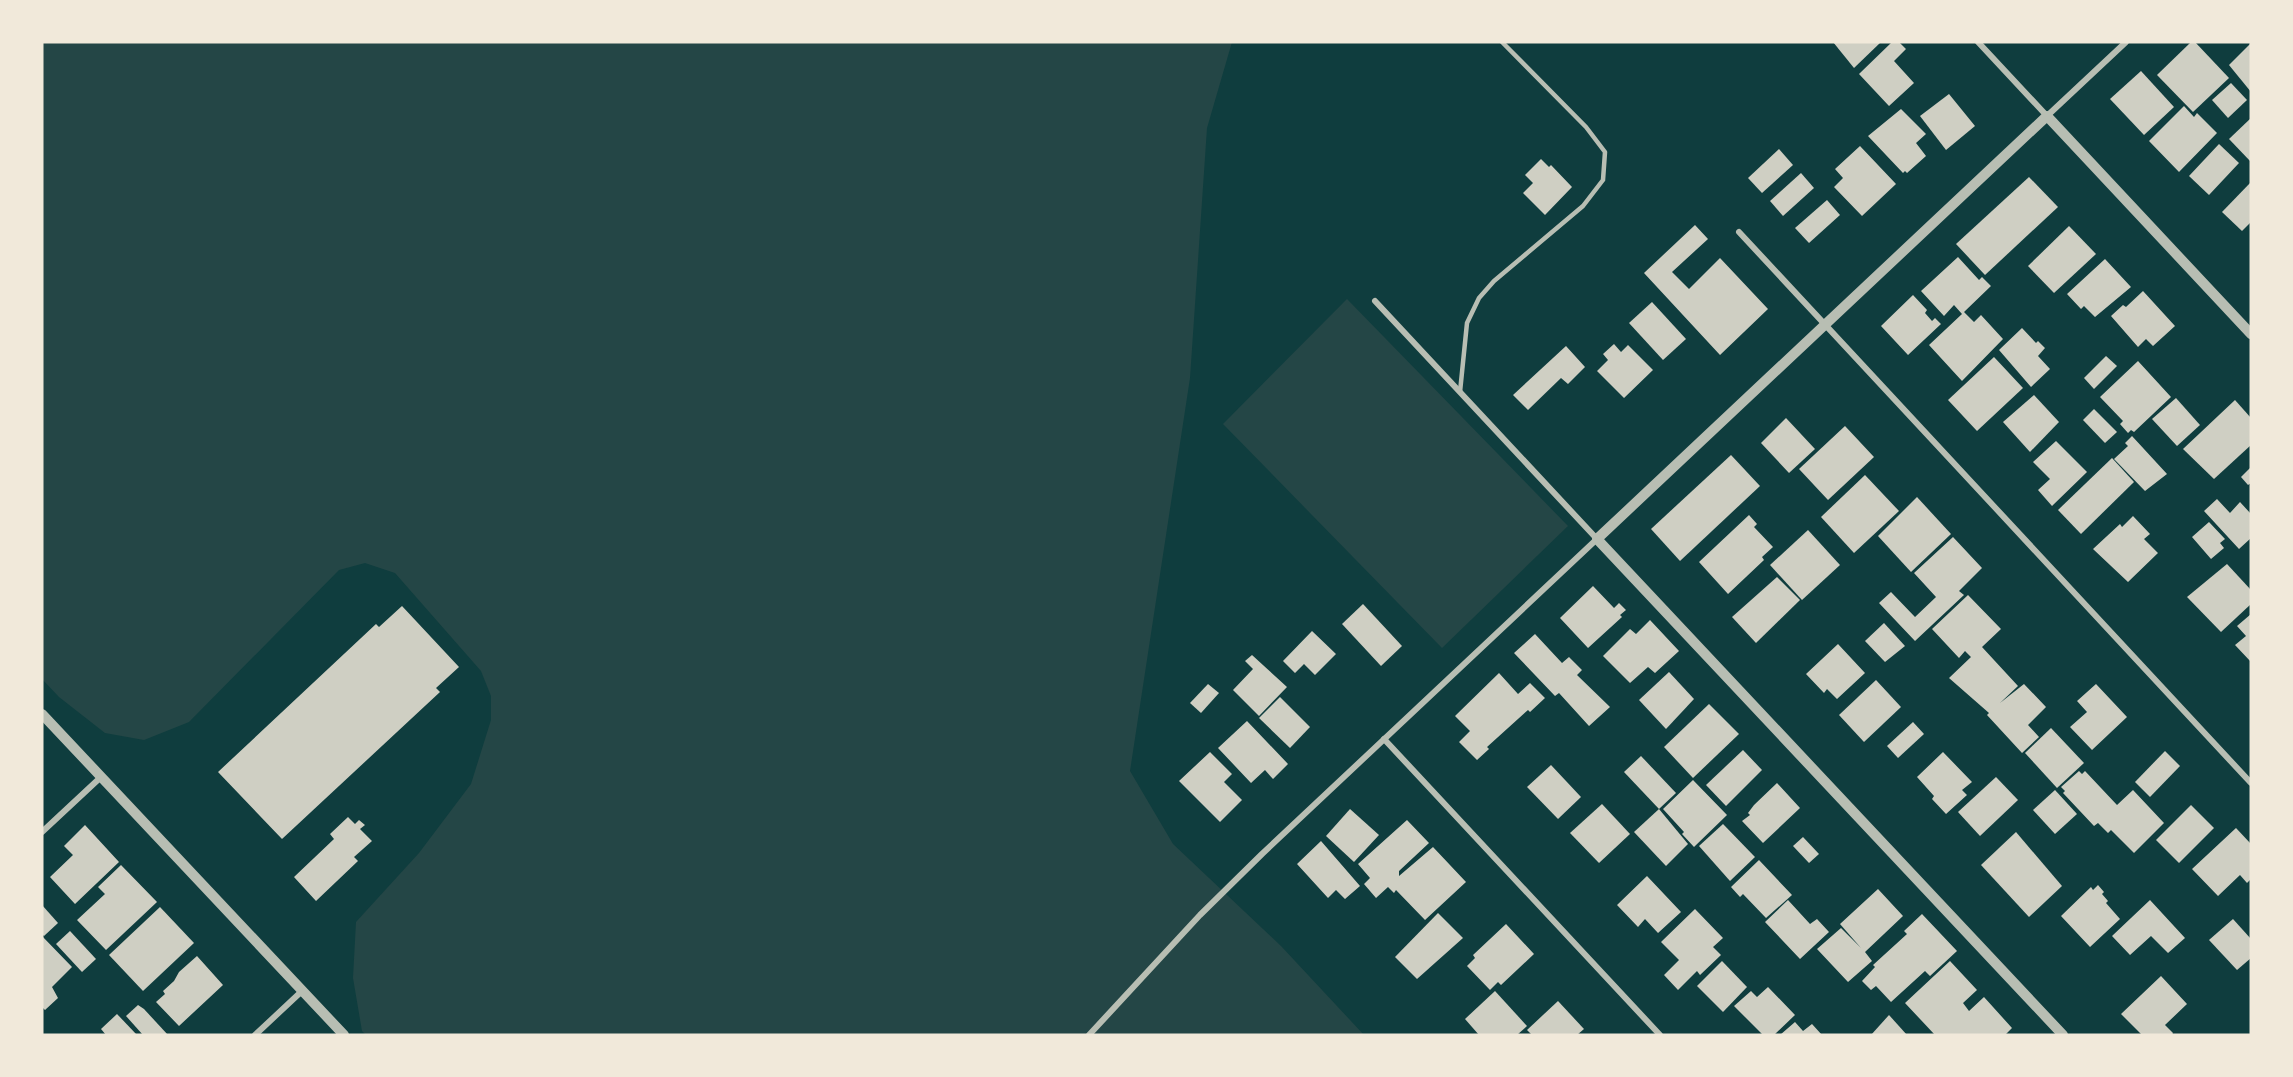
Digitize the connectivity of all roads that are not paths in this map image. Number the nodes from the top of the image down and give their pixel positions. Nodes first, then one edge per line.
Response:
1 (1502, 42) edge
2 (1978, 42) edge
3 (2126, 42) edge
4 (2047, 116) junction
5 (1738, 232) dead end
6 (1375, 301) dead end
7 (1825, 325) junction
8 (2251, 334) edge
9 (1460, 392) junction
10 (1597, 538) junction
11 (42, 714) edge
12 (1384, 739) junction
13 (101, 777) junction
14 (2251, 783) edge
15 (42, 832) edge
16 (302, 991) junction
17 (255, 1035) edge
18 (344, 1035) edge
19 (1089, 1035) edge
20 (1660, 1035) edge
21 (2063, 1035) edge

1 - 9 lane
2 - 4 street
3 - 4 street
4 - 7 street
4 - 8 street
5 - 7 street
6 - 9 street
7 - 10 street
7 - 14 street
9 - 10 street
10 - 12 street
10 - 21 street
11 - 13 street
12 - 19 street
12 - 20 street
13 - 15 street
13 - 16 street
16 - 17 street
16 - 18 street

